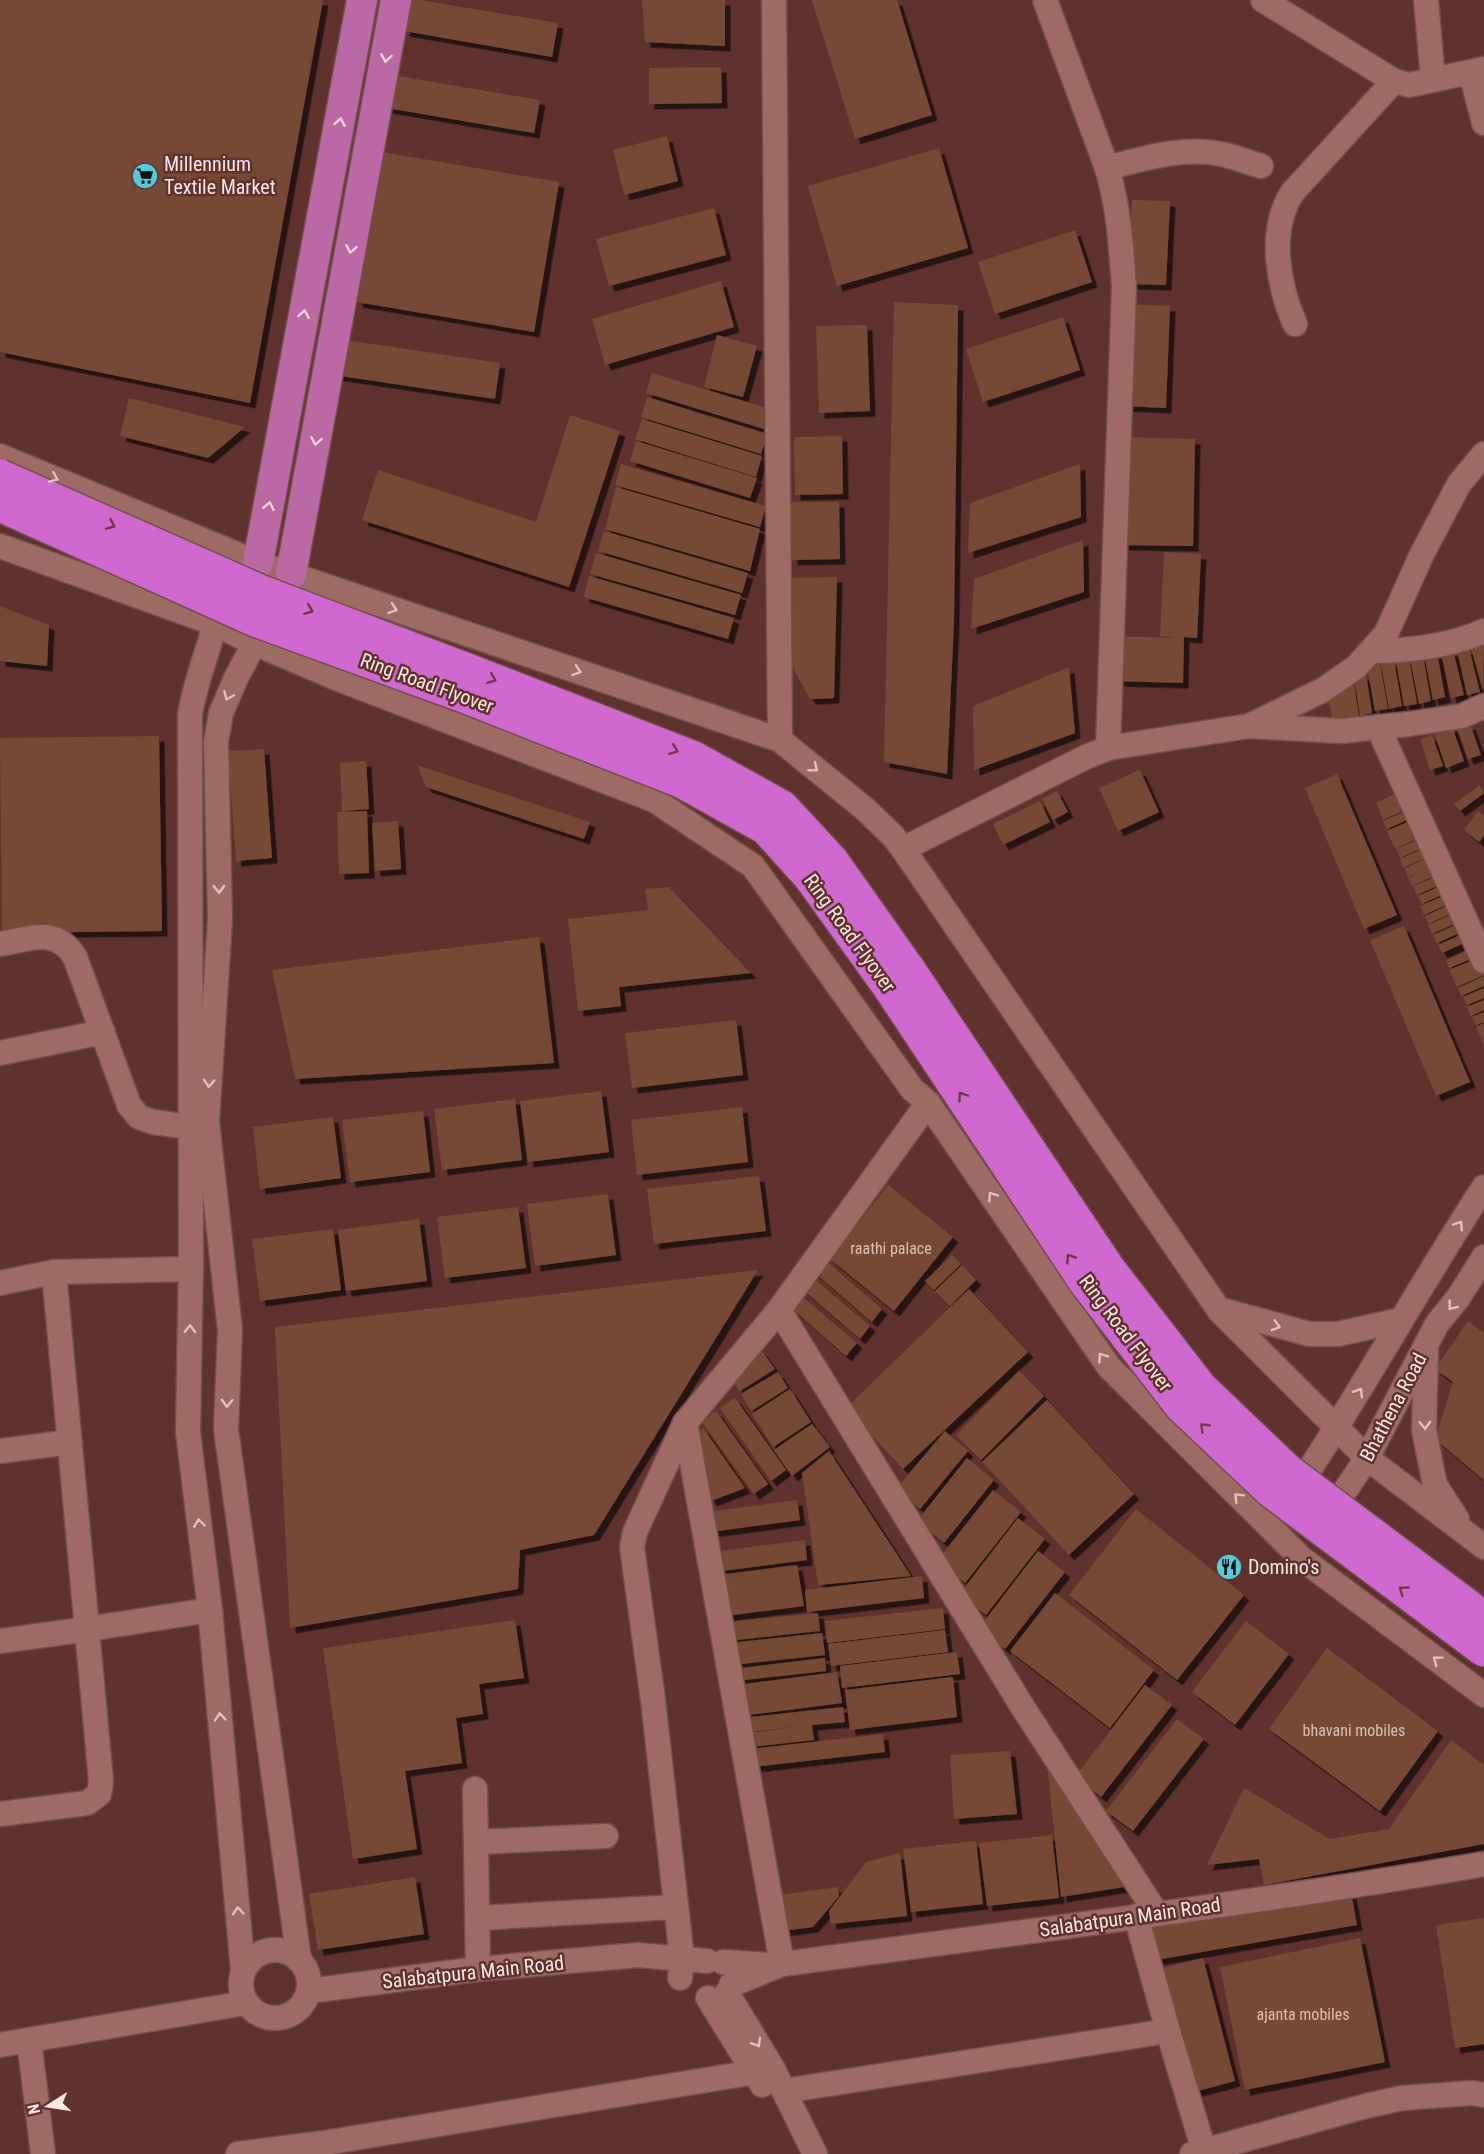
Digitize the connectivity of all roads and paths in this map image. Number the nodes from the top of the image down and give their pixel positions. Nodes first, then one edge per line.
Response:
1 (363, 0) edge
2 (396, 0) edge
3 (774, 0) edge
4 (1045, 0) edge
5 (1263, 0) edge
6 (1426, 0) edge
7 (1478, 71) edge
8 (1433, 80) junction
9 (1394, 81) junction
10 (1484, 123) edge
11 (1261, 166) dead end
12 (1107, 168) junction
13 (1295, 324) dead end
14 (1484, 454) edge
15 (0, 456) edge
16 (0, 476) edge
17 (0, 505) edge
18 (0, 546) edge
19 (258, 563) junction
20 (291, 574) junction
21 (213, 623) junction
22 (1484, 631) edge
23 (254, 643) junction
24 (1371, 651) junction
25 (1484, 706) edge
26 (1249, 726) junction
27 (1378, 727) junction
28 (780, 740) junction
29 (1108, 748) junction
30 (903, 849) junction
31 (0, 944) edge
32 (1484, 962) edge
33 (103, 1032) junction
34 (0, 1053) edge
35 (928, 1104) junction
36 (190, 1127) junction
37 (1484, 1187) edge
38 (1484, 1257) edge
39 (191, 1269) junction
40 (54, 1272) junction
41 (0, 1283) edge
42 (779, 1310) junction
43 (1220, 1310) junction
44 (1401, 1320) junction
45 (1426, 1346) junction
46 (685, 1424) junction
47 (1337, 1428) junction
48 (70, 1442) junction
49 (0, 1451) edge
50 (1367, 1458) junction
51 (1271, 1529) junction
52 (1475, 1540) edge
53 (1301, 1558) junction
54 (210, 1610) junction
55 (1484, 1618) edge
56 (88, 1629) junction
57 (0, 1641) edge
58 (1484, 1650) edge
59 (1484, 1695) edge
60 (475, 1789) dead end
61 (0, 1814) edge
62 (606, 1836) dead end
63 (476, 1842) junction
64 (1484, 1864) edge
65 (675, 1907) junction
66 (1147, 1915) junction
67 (478, 1918) junction
68 (299, 1960) junction
69 (715, 1962) junction
70 (779, 1965) junction
71 (478, 1969) junction
72 (243, 1970) junction
73 (704, 1982) junction
74 (309, 1991) junction
75 (245, 2002) junction
76 (1168, 2031) junction
77 (29, 2040) junction
78 (0, 2045) edge
79 (764, 2071) junction
80 (784, 2091) junction
81 (1484, 2095) edge
82 (1236, 2141) junction
83 (1200, 2153) edge
84 (43, 2154) edge
85 (238, 2154) edge
86 (798, 2154) edge
87 (815, 2154) edge
88 (1257, 2154) edge

19 -> 1 main road
2 -> 20 main road
3 - 28 street
4 - 12 street
5 - 9 street
6 - 8 street
7 - 8 street
7 - 10 street
8 - 9 street
9 - 13 street
11 - 12 street
12 - 29 street
14 - 24 street
15 -> 19 street
16 -> 55 highway, Ring Road Flyover, bridge
58 -> 17 highway, Ring Road Flyover, bridge
18 - 21 street
19 - 20 street
19 - 21 street
20 - 23 street
20 -> 28 street
21 - 23 street
21 - 36 street
22 - 24 street
23 - 35 street
23 -> 68 street
24 - 26 street
25 - 27 street
26 - 27 street
26 - 29 street
27 - 32 street
28 -> 30 street
29 - 30 street
30 - 43 street
31 - 33 street
33 - 34 street
33 - 36 street
35 - 42 street
51 -> 35 street
36 - 39 street
44 -> 37 street
38 -> 45 street, Bhathena Road
39 - 40 street
54 -> 39 street
40 - 41 street
40 - 48 street
42 - 46 street
42 - 66 street
43 -> 44 street
43 - 47 street
47 -> 44 street
45 - 50 street, Bhathena Road
45 -> 52 street
46 - 65 street
46 - 70 street
47 - 50 street
47 - 51 street
48 - 49 street
48 - 56 street
50 - 52 street
50 - 53 street, Bhathena Road
51 - 53 street
59 -> 53 street
54 - 56 street
72 -> 54 street
56 - 57 street
56 - 61 street
60 - 63 street
62 - 63 street
63 - 67 street
64 - 66 street, Salabatpura Main Road
65 - 67 street
65 - 73 street
66 - 70 street, Salabatpura Main Road
66 - 76 street
67 - 71 street
68 - 72 street
68 - 74 street
69 - 70 street, Salabatpura Main Road
69 - 73 street, Salabatpura Main Road
69 - 73 street
70 - 73 street, Salabatpura Main Road
71 - 73 street, Salabatpura Main Road
71 - 74 street, Salabatpura Main Road
72 - 75 street
73 - 79 street
74 - 75 street
75 - 77 street
76 - 80 street
76 - 83 street
77 - 78 street
77 - 84 street
79 - 80 street
79 - 85 street
79 - 86 street
80 - 87 street
81 - 82 street
82 - 83 street
82 - 88 street

